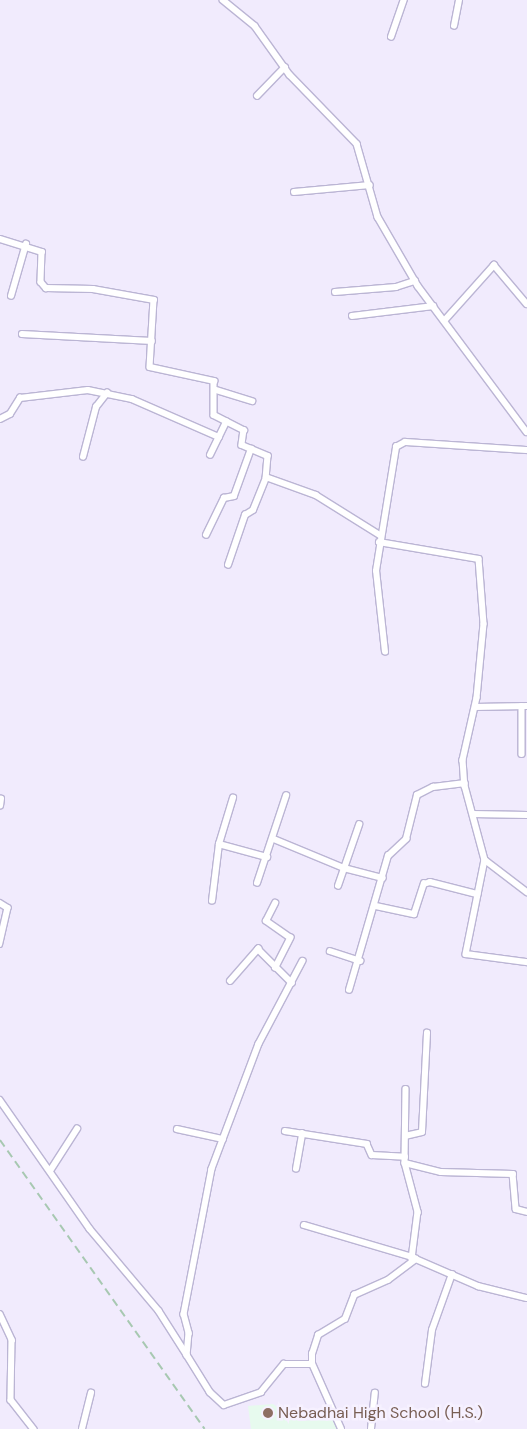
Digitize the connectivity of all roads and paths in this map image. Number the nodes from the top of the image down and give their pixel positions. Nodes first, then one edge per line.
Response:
1 (223, 0) edge
2 (404, 0) edge
3 (459, 0) edge
4 (454, 26) dead end
5 (391, 37) dead end
6 (285, 67) junction
7 (257, 96) dead end
8 (370, 185) junction
9 (294, 192) dead end
10 (0, 239) edge
11 (26, 244) junction
12 (416, 281) junction
13 (335, 292) dead end
14 (11, 296) dead end
15 (527, 304) edge
16 (433, 306) junction
17 (352, 316) dead end
18 (444, 321) junction
19 (22, 334) dead end
20 (152, 341) junction
21 (216, 390) junction
22 (107, 393) junction
23 (252, 401) dead end
24 (0, 418) edge
25 (226, 422) junction
26 (527, 432) edge
27 (219, 437) junction
28 (251, 449) junction
29 (527, 450) edge
30 (210, 455) dead end
31 (83, 457) dead end
32 (266, 477) junction
33 (206, 535) dead end
34 (380, 538) junction
35 (228, 565) dead end
36 (385, 652) dead end
37 (524, 706) edge
38 (475, 707) junction
39 (522, 754) dead end
40 (465, 784) junction
41 (286, 796) dead end
42 (233, 798) dead end
43 (1, 799) dead end
44 (0, 806) edge
45 (473, 814) junction
46 (527, 815) edge
47 (359, 825) dead end
48 (274, 838) junction
49 (219, 844) junction
50 (267, 857) junction
51 (485, 860) junction
52 (344, 868) junction
53 (383, 878) junction
54 (257, 883) dead end
55 (338, 886) dead end
56 (527, 892) edge
57 (477, 894) junction
58 (212, 901) dead end
59 (0, 903) edge
60 (275, 903) dead end
61 (376, 906) junction
62 (0, 944) edge
63 (330, 951) dead end
64 (303, 961) dead end
65 (360, 961) junction
66 (527, 962) edge
67 (275, 968) junction
68 (230, 981) dead end
69 (292, 983) junction
70 (349, 990) dead end
71 (427, 1034) dead end
72 (406, 1089) dead end
73 (0, 1100) edge
74 (77, 1129) dead end
75 (177, 1129) dead end
76 (285, 1131) dead end
77 (302, 1134) junction
78 (405, 1136) junction
79 (223, 1139) junction
80 (405, 1160) junction
81 (296, 1169) dead end
82 (50, 1171) junction
83 (527, 1212) edge
84 (304, 1225) dead end
85 (412, 1258) junction
86 (452, 1274) junction
87 (527, 1298) edge
88 (0, 1314) edge
89 (188, 1355) junction
90 (312, 1364) junction
91 (425, 1384) dead end
92 (91, 1393) dead end
93 (375, 1393) dead end
94 (34, 1429) edge
95 (82, 1429) edge
96 (341, 1429) edge
97 (371, 1429) edge

1 - 6 street
2 - 5 street
3 - 4 street
6 - 7 street
6 - 8 street
8 - 9 street
8 - 12 street
10 - 11 street
11 - 14 street
11 - 20 street
12 - 13 street
12 - 16 street
15 - 18 street
16 - 17 street
16 - 18 street
18 - 26 street
19 - 20 street
20 - 21 street
21 - 23 street
21 - 25 street
22 - 24 street
22 - 27 street
22 - 31 street
25 - 27 street
25 - 28 street
27 - 30 street
28 - 32 street
28 - 33 street
29 - 34 street
32 - 34 street
32 - 35 street
34 - 36 street
34 - 38 street
37 - 38 street
37 - 39 street
38 - 40 street
40 - 45 street
40 - 53 street
41 - 48 street
42 - 49 street
43 - 44 street
45 - 46 street
45 - 51 street
47 - 52 street
48 - 50 street
48 - 52 street
49 - 50 street
49 - 58 street
50 - 54 street
51 - 56 street
51 - 57 street
52 - 53 street
52 - 55 street
53 - 61 street
57 - 61 street
57 - 66 street
59 - 62 street
60 - 67 street
61 - 65 street
63 - 65 street
64 - 69 street
65 - 70 street
67 - 68 street
67 - 69 street
69 - 79 street
71 - 78 street
72 - 78 street
73 - 82 street
74 - 82 street
75 - 79 street
76 - 77 street
77 - 80 street
77 - 81 street
78 - 80 street
79 - 89 street
80 - 83 street
80 - 85 street
82 - 89 street
84 - 85 street
85 - 86 street
85 - 90 street
86 - 87 street
86 - 91 street
88 - 94 street
89 - 90 street
90 - 96 street
92 - 95 street
93 - 97 street

